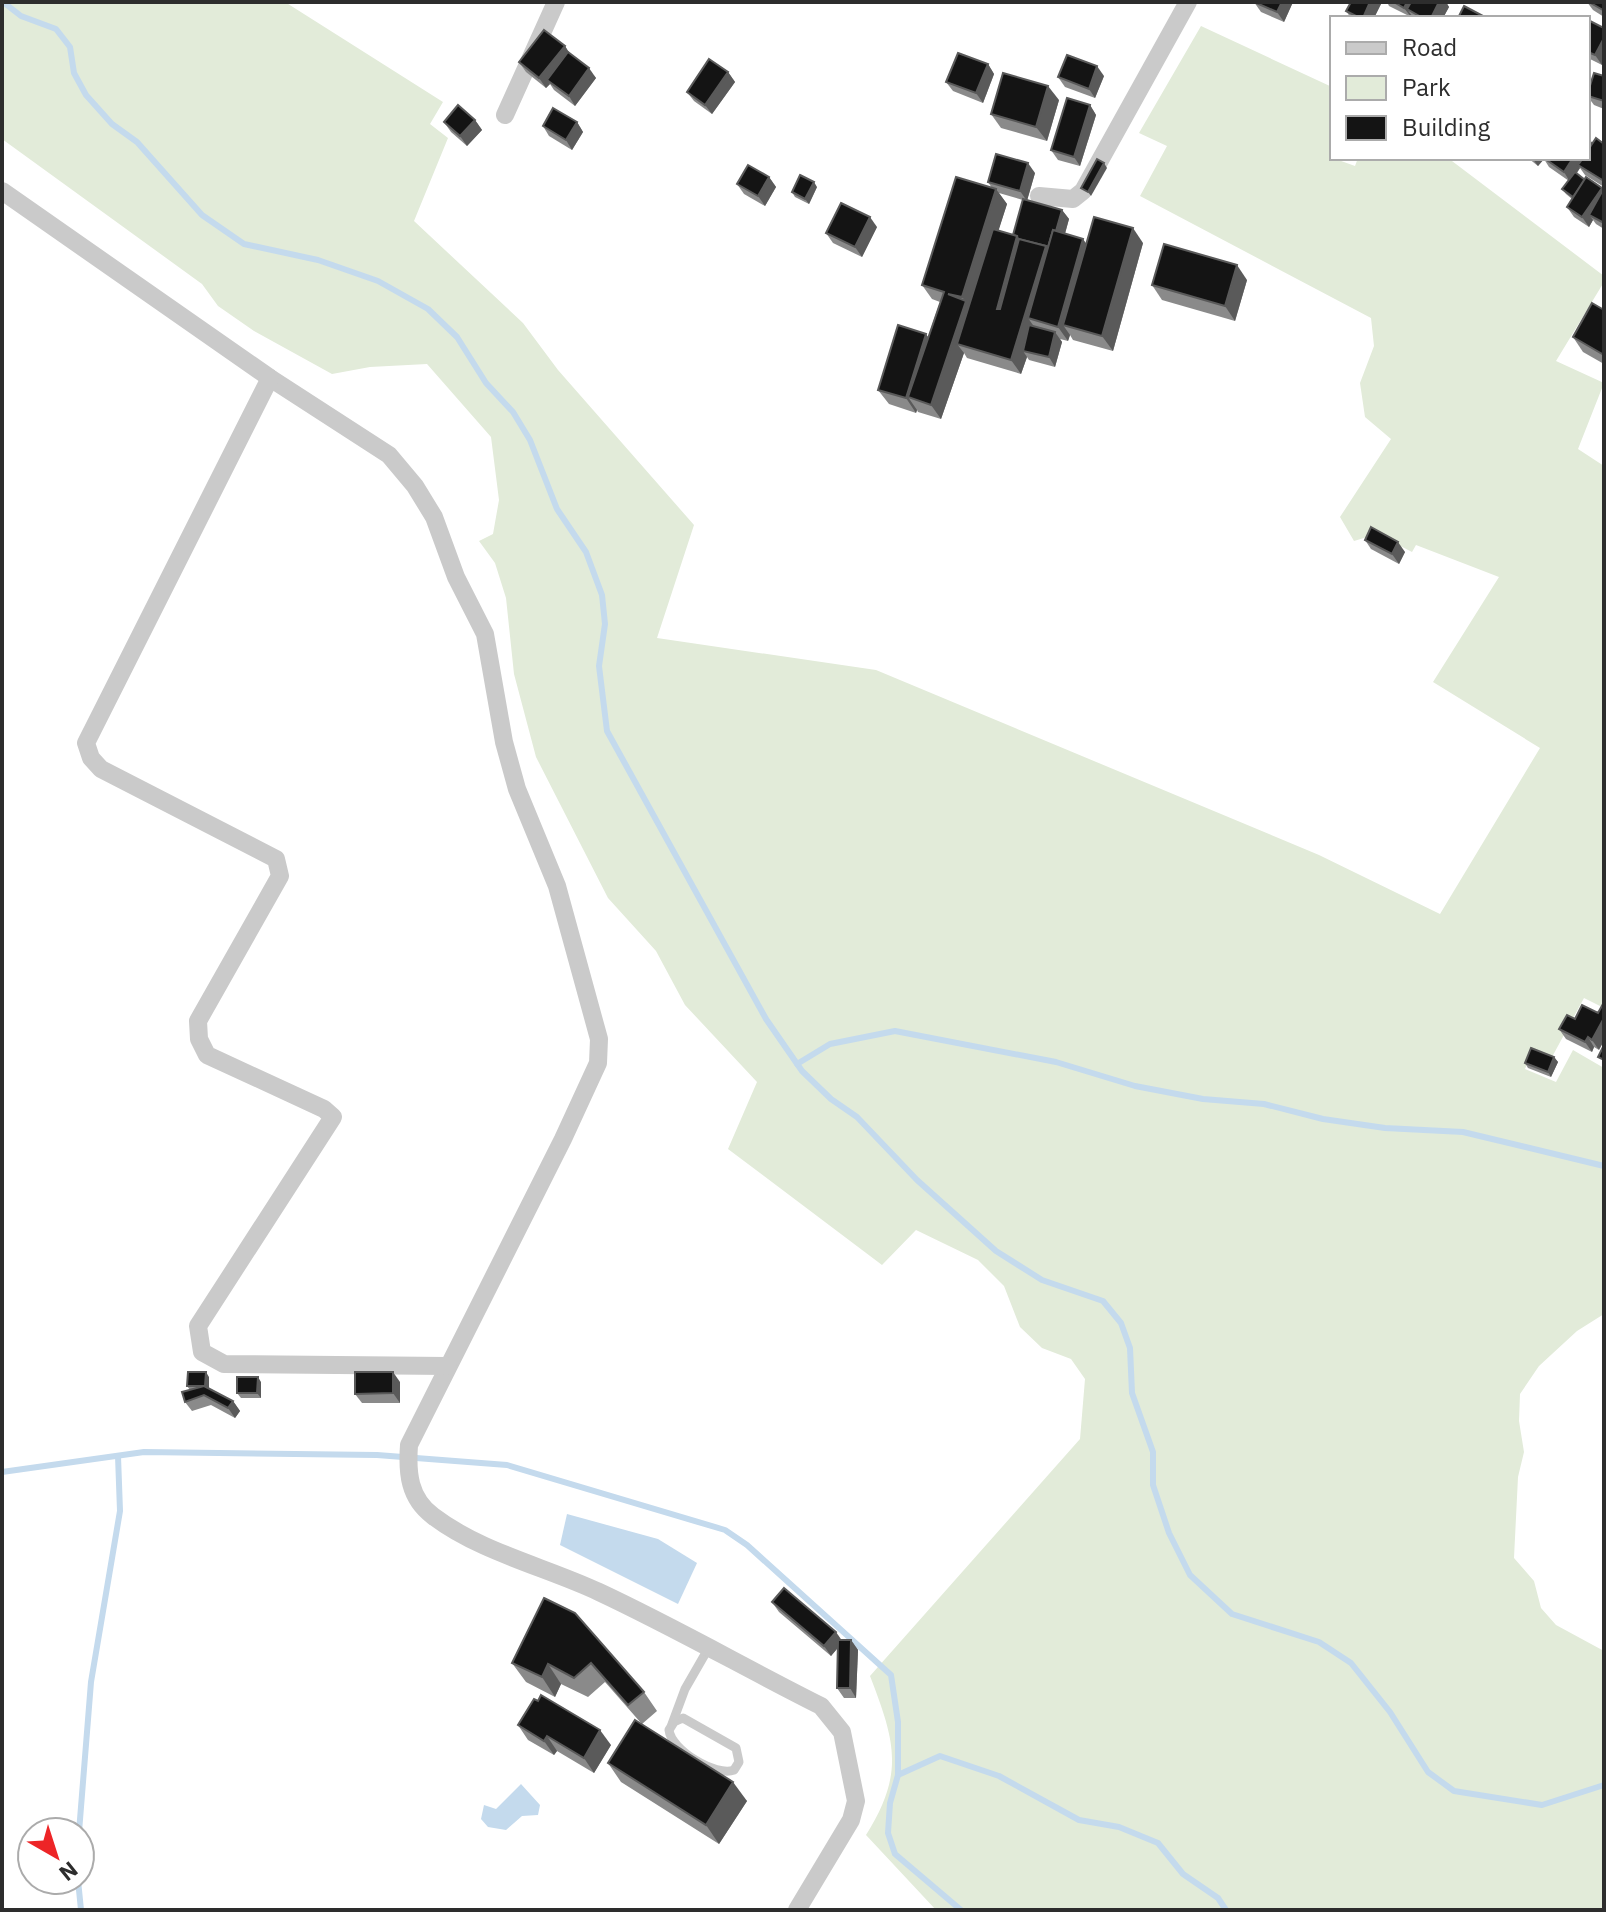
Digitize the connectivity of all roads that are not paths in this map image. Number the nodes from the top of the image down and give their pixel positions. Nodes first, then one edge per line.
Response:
1 (556, 2) edge
2 (1188, 2) edge
3 (505, 115) dead end
4 (2, 191) edge
5 (1039, 196) dead end
6 (270, 378) junction
7 (448, 1366) junction
8 (708, 1649) junction
9 (682, 1705) junction
10 (692, 1721) junction
11 (671, 1725) junction
12 (797, 1910) edge

1 - 3 street
2 - 5 street
4 - 6 street
6 - 7 street
6 - 7 street
7 - 8 street
8 - 9 lane
8 - 12 street
9 - 10 lane
9 - 11 lane
10 - 11 lane
10 - 11 lane

